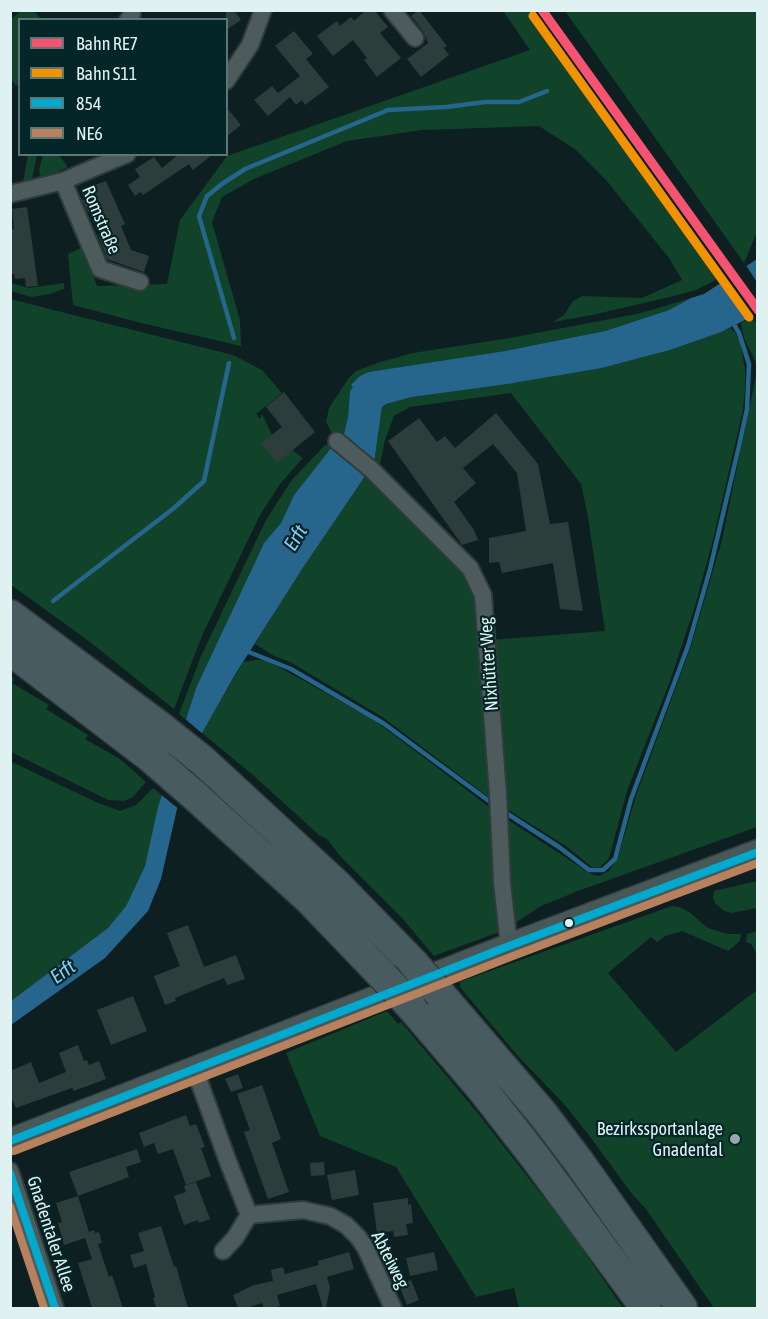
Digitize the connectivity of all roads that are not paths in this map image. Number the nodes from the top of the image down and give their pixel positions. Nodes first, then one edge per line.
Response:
1 (263, 10) edge
2 (392, 10) edge
3 (415, 38) dead end
4 (228, 78) edge
5 (122, 156) edge
6 (63, 182) junction
7 (10, 194) edge
8 (140, 282) dead end
9 (337, 441) dead end
10 (10, 615) edge
11 (10, 650) edge
12 (758, 852) edge
13 (509, 946) junction
14 (195, 1070) junction
15 (10, 1141) edge
16 (10, 1171) edge
17 (249, 1215) junction
18 (223, 1251) dead end
19 (55, 1308) edge
20 (393, 1308) edge
21 (646, 1308) edge
22 (682, 1308) edge

1 - 4 street
2 - 3 street
5 - 6 street
6 - 7 street
6 - 8 street, Romstraße
9 - 13 street, Nixhütter Weg
10 - 22 highway, bridge
11 - 21 highway, bridge
12 - 13 main road
13 - 14 main road
14 - 15 main road
14 - 17 street
16 - 19 street, Gnadentaler Allee
17 - 18 street
17 - 20 street, Abteiweg

